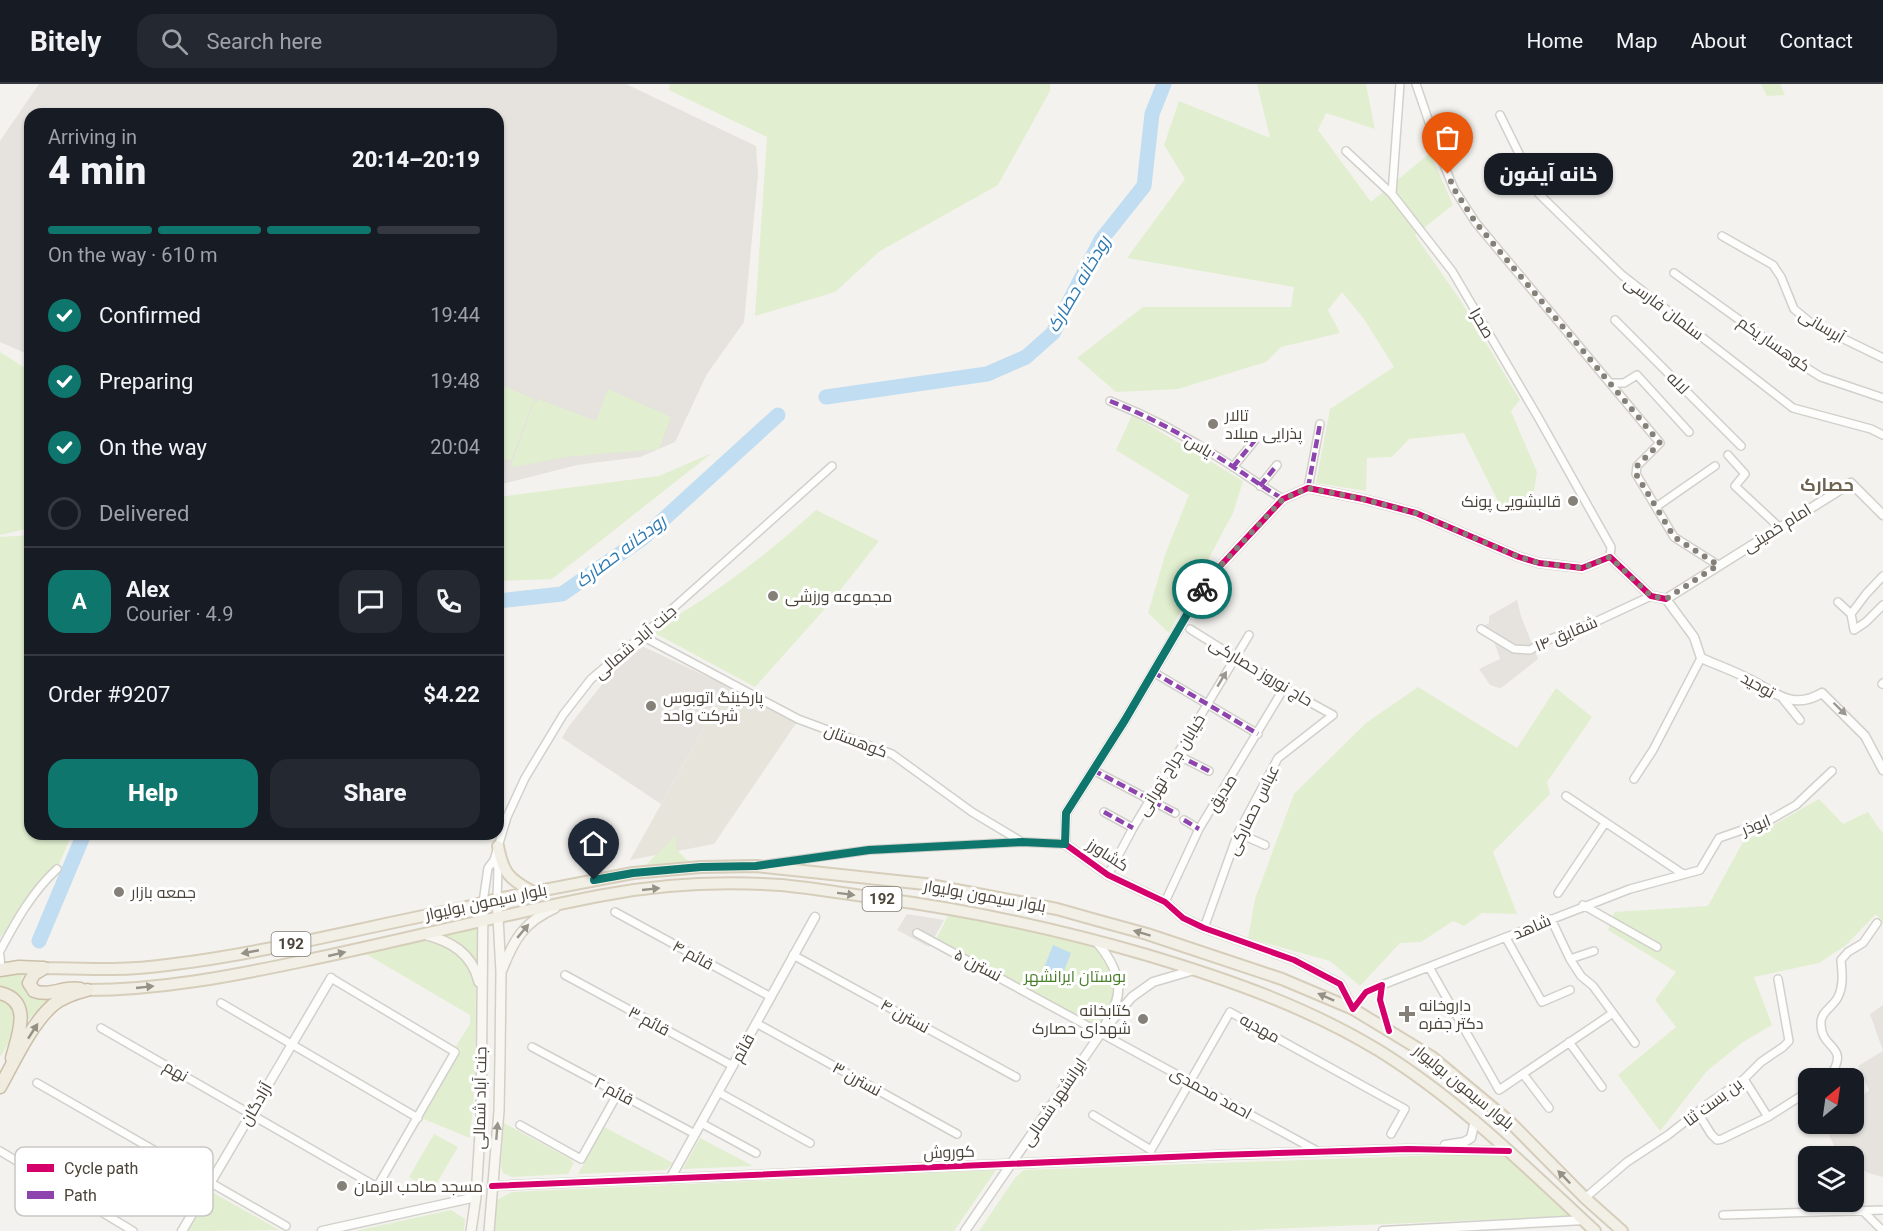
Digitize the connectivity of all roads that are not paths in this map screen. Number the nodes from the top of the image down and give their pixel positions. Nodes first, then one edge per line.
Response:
1 (1400, 84) edge
2 (1416, 84) edge
3 (1500, 115) dead end
4 (1346, 151) dead end
5 (1392, 194) junction
6 (1722, 236) dead end
7 (1674, 273) dead end
8 (1615, 320) dead end
9 (1883, 358) edge
10 (1610, 383) junction
11 (1883, 398) edge
12 (1110, 401) dead end
13 (1320, 424) dead end
14 (1689, 432) dead end
15 (1883, 435) edge
16 (1255, 440) dead end
17 (1741, 446) dead end
18 (1728, 455) dead end
19 (1277, 465) dead end
20 (832, 466) dead end
21 (1715, 466) dead end
22 (1233, 467) junction
23 (1260, 486) junction
24 (1308, 488) junction
25 (1283, 499) junction
26 (1656, 507) junction
27 (1883, 515) edge
28 (1779, 527) junction
29 (1610, 557) junction
30 (1718, 565) junction
31 (1883, 576) edge
32 (1651, 596) junction
33 (1666, 599) junction
34 (1838, 602) dead end
35 (1883, 605) edge
36 (1851, 614) junction
37 (1190, 629) dead end
38 (1481, 629) dead end
39 (1249, 635) dead end
40 (642, 636) junction
41 (1236, 657) junction
42 (1701, 658) junction
43 (1152, 672) junction
44 (1284, 688) junction
45 (1783, 699) junction
46 (1208, 704) junction
47 (1333, 715) joint
48 (1800, 720) dead end
49 (1258, 734) junction
50 (1177, 755) junction
51 (1093, 770) junction
52 (1883, 770) edge
53 (1209, 771) dead end
54 (1832, 771) dead end
55 (1634, 779) dead end
56 (1566, 796) dead end
57 (1150, 801) junction
58 (1104, 812) dead end
59 (1174, 813) dead end
60 (1184, 820) dead end
61 (1605, 823) junction
62 (504, 827) edge
63 (1133, 828) junction
64 (1200, 829) junction
65 (1238, 833) junction
66 (500, 840) edge
67 (1022, 842) junction
68 (1065, 844) junction
69 (1265, 845) dead end
70 (498, 846) junction
71 (494, 860) junction
72 (756, 866) junction
73 (57, 869) dead end
74 (1683, 874) junction
75 (1108, 875) junction
76 (533, 892) junction
77 (1558, 893) dead end
78 (497, 899) junction
79 (483, 902) junction
80 (1165, 902) junction
81 (561, 905) junction
82 (1583, 905) junction
83 (615, 912) dead end
84 (497, 916) junction
85 (815, 917) dead end
86 (484, 920) junction
87 (1551, 920) junction
88 (1877, 923) dead end
89 (1204, 928) junction
90 (917, 933) dead end
91 (423, 934) junction
92 (1506, 938) junction
93 (1095, 940) junction
94 (1658, 947) dead end
95 (0, 951) edge
96 (1594, 951) dead end
97 (793, 955) junction
98 (0, 956) edge
99 (1570, 959) junction
100 (1429, 967) junction
101 (44, 968) junction
102 (1196, 969) junction
103 (1, 970) edge
104 (501, 972) junction
105 (565, 975) dead end
106 (331, 978) joint
107 (1778, 979) dead end
108 (1382, 985) junction
109 (87, 990) junction
110 (482, 990) junction
111 (1570, 990) dead end
112 (0, 993) edge
113 (771, 997) junction
114 (221, 1003) dead end
115 (1353, 1009) junction
116 (1613, 1013) junction
117 (756, 1023) junction
118 (100, 1028) dead end
119 (1389, 1031) junction
120 (1101, 1033) junction
121 (1569, 1042) junction
122 (1635, 1043) dead end
123 (292, 1044) junction
124 (532, 1047) dead end
125 (733, 1066) junction
126 (1835, 1068) edge
127 (9, 1072) junction
128 (1523, 1074) junction
129 (1016, 1077) dead end
130 (1744, 1079) junction
131 (1190, 1082) junction
132 (37, 1083) dead end
133 (0, 1087) edge
134 (1602, 1087) dead end
135 (718, 1092) junction
136 (618, 1093) junction
137 (1798, 1098) edge
138 (1549, 1108) dead end
139 (1698, 1113) junction
140 (251, 1114) junction
141 (1093, 1115) dead end
142 (1768, 1117) junction
143 (418, 1118) junction
144 (1475, 1120) junction
145 (701, 1123) junction
146 (520, 1125) dead end
147 (695, 1134) junction
148 (957, 1134) dead end
149 (1391, 1134) dead end
150 (810, 1143) dead end
151 (149, 1147) edge
152 (1408, 1149) junction
153 (0, 1151) edge
154 (1509, 1151) junction
155 (756, 1153) dead end
156 (1322, 1153) junction
157 (15, 1160) edge
158 (1012, 1163) junction
159 (213, 1179) edge
160 (670, 1179) junction
161 (213, 1183) edge
162 (492, 1186) junction
163 (476, 1197) junction
164 (1585, 1198) junction
165 (1864, 1210) edge
166 (1883, 1210) edge
167 (1864, 1211) edge
168 (1807, 1212) edge
169 (1723, 1215) dead end
170 (108, 1216) edge
171 (192, 1216) edge
172 (1584, 1220) junction
173 (286, 1226) dead end
174 (184, 1230) edge
175 (133, 1231) edge
176 (322, 1231) edge
177 (471, 1231) edge
178 (489, 1231) edge
179 (965, 1231) edge
180 (1383, 1231) edge
181 (1595, 1231) edge
182 (1622, 1231) edge
183 (1883, 1231) edge

1 - 5 street
2 - 10 street
3 - 15 street, سلمان فارسی
4 - 5 street, صحرا
5 - 29 street, صحرا
6 - 9 street, آبرسانی
7 - 11 street, کوهسار یکم
8 - 17 street, لاله
10 - 14 street
10 - 26 street
12 - 22 street, یاس
13 - 24 street
16 - 22 street
18 - 28 street
19 - 23 street
20 - 40 street, جنت آباد شمالی
21 - 26 street
22 - 23 street, یاس
23 - 25 street, یاس
24 - 25 street, کشاورز
24 - 29 street
25 - 43 street, کشاورز
26 - 30 street
27 - 28 street, امام خمینی
28 - 30 street, امام خمینی
29 - 32 street
30 - 33 street, امام خمینی
31 - 36 street
32 - 33 street
32 - 38 street, شقایق ۱۴
33 - 42 street
34 - 36 street
35 - 36 street
37 - 41 street, حاج نوروز حصارکی
39 - 41 street, خیابان جراح تهرانی
40 - 62 street, جنت آباد شمالی
40 - 67 street, کوهستان
41 - 44 street, حاج نوروز حصارکی
46 -> 41 street, خیابان جراح تهرانی
42 - 45 street, توحید
42 - 55 street
43 - 46 street
43 - 51 street, کشاورز
44 - 47 street, حاج نوروز حصارکی
44 - 49 street, صدیق
45 - 48 street
45 -> 52 street, توحید
46 - 49 street
46 - 50 street, خیابان جراح تهرانی
47 - 65 street, عباس حصارکی
49 - 64 street, صدیق
50 - 53 street
50 - 57 street, خیابان جراح تهرانی
51 - 57 street
51 - 68 street, کشاورز
54 - 74 street, ابوذر
56 - 61 street
57 - 59 street
57 - 63 street, خیابان جراح تهرانی
58 - 63 street
60 - 64 street
61 - 74 street
61 - 77 street
63 - 75 street, خیابان جراح تهرانی
64 - 80 street, صدیق
65 - 69 street
65 - 89 street, عباس حصارکی
66 - 70 street, جنت آباد شمالی
67 - 68 street, کوهستان
67 - 72 street
68 - 75 street, کشاورز
70 - 71 street, جنت آباد شمالی
70 - 76 main road
71 - 78 street, جنت آباد شمالی
71 - 79 street, جنت آباد شمالی
72 - 76 main road, بلوار سیمون بولیوار / 192
115 -> 72 main road, بلوار سیمون بولیوار / 192
73 - 95 street
74 - 82 street, شاهد
75 - 80 street, کشاورز
76 - 78 main road, بلوار سیمون بولیوار / 192
78 - 79 main road, بلوار سیمون بولیوار / 192
78 - 84 main road, جنت آباد شمالی
79 - 86 main road, جنت آباد شمالی
79 -> 101 main road, بلوار سیمون بولیوار / 192
80 - 89 street, کشاورز
81 - 84 main road, بلوار سیمون بولیوار / 192
81 -> 93 main road, بلوار سیمون بولیوار / 192
104 -> 81 main road
82 - 87 street, شاهد
82 - 94 street
83 - 113 street, قائم ۴
84 - 86 main road, بلوار سیمون بولیوار / 192
84 - 104 main road, جنت آباد شمالی
85 - 97 street, قائم
86 - 91 main road, بلوار سیمون بولیوار / 192
86 - 110 main road, جنت آباد شمالی
87 - 92 street, شاهد
87 - 99 street
88 - 126 street
89 - 115 street, کشاورز
90 - 120 street, نسترن ۵
109 -> 91 main road, بلوار سیمون بولیوار / 192
91 - 110 main road
92 - 100 street, شاهد
92 - 111 street
93 - 102 main road, بلوار سیمون بولیوار / 192
93 - 120 street
96 - 99 street
97 - 113 street, قائم
97 - 129 street, نسترن ۴
98 - 103 street
99 - 116 street
100 - 108 street, شاهد
100 - 128 street
101 - 103 highway
101 - 109 highway
102 - 120 street
102 - 144 main road, بلوار سیمون بولیوار / 192
162 -> 104 main road, جنت آباد شمالی
105 - 125 street, قائم ۳
106 - 123 street, آزادگان
106 - 143 street
107 - 130 street, بن بست ثنا
108 - 115 street, شاهد
108 - 119 street
127 -> 109 highway
110 - 163 main road, جنت آباد شمالی
112 - 127 highway
113 - 117 street, قائم
114 - 123 street
115 - 119 main road, بلوار سیمون بولیوار / 192
116 - 121 street
116 - 122 street
117 - 125 street, قائم
117 - 148 street, نسترن ۳
118 - 140 street, نهم
164 -> 119 main road, بلوار سیمون بولیوار / 192
120 - 131 street, احمد محمدی
120 - 158 street, ایرانشهر شمالی
121 - 128 street
121 - 134 street
123 - 140 street, آزادگان
123 - 143 street
124 - 136 street, قائم ۲
125 - 135 street, قائم
127 - 133 highway
128 - 138 street
130 - 139 street, بن بست ثنا
130 - 142 street
131 - 141 street, مهدیه
131 - 149 street, مهدیه
131 - 156 street, احمد محمدی
132 - 151 street
135 - 145 street, قائم
135 - 150 street
136 - 146 street
136 - 147 street, قائم ۲
137 - 142 street
139 - 142 street
139 - 164 street, بن بست ثنا
140 - 143 street, نهم
140 - 159 street, آزادگان
144 - 152 street
144 - 154 main road, بلوار سیمون بولیوار / 192
145 - 147 street, قائم
145 - 155 street
147 - 160 street, قائم
152 - 154 street
152 - 156 street, کوروش
153 - 157 street
154 - 172 main road, بلوار سیمون بولیوار / 192
156 - 158 street, کوروش
158 - 160 street, کوروش
158 - 179 street, ایرانشهر شمالی
160 - 162 street, کوروش
161 - 173 street
162 - 178 main road, جنت آباد شمالی
163 - 176 street
163 - 177 main road, جنت آباد شمالی
164 - 182 main road, بلوار سیمون بولیوار / 192
165 - 166 street
167 - 183 street
168 - 169 street
170 - 175 street
171 - 174 street, آزادگان
172 - 180 street
172 - 181 main road, بلوار سیمون بولیوار / 192

